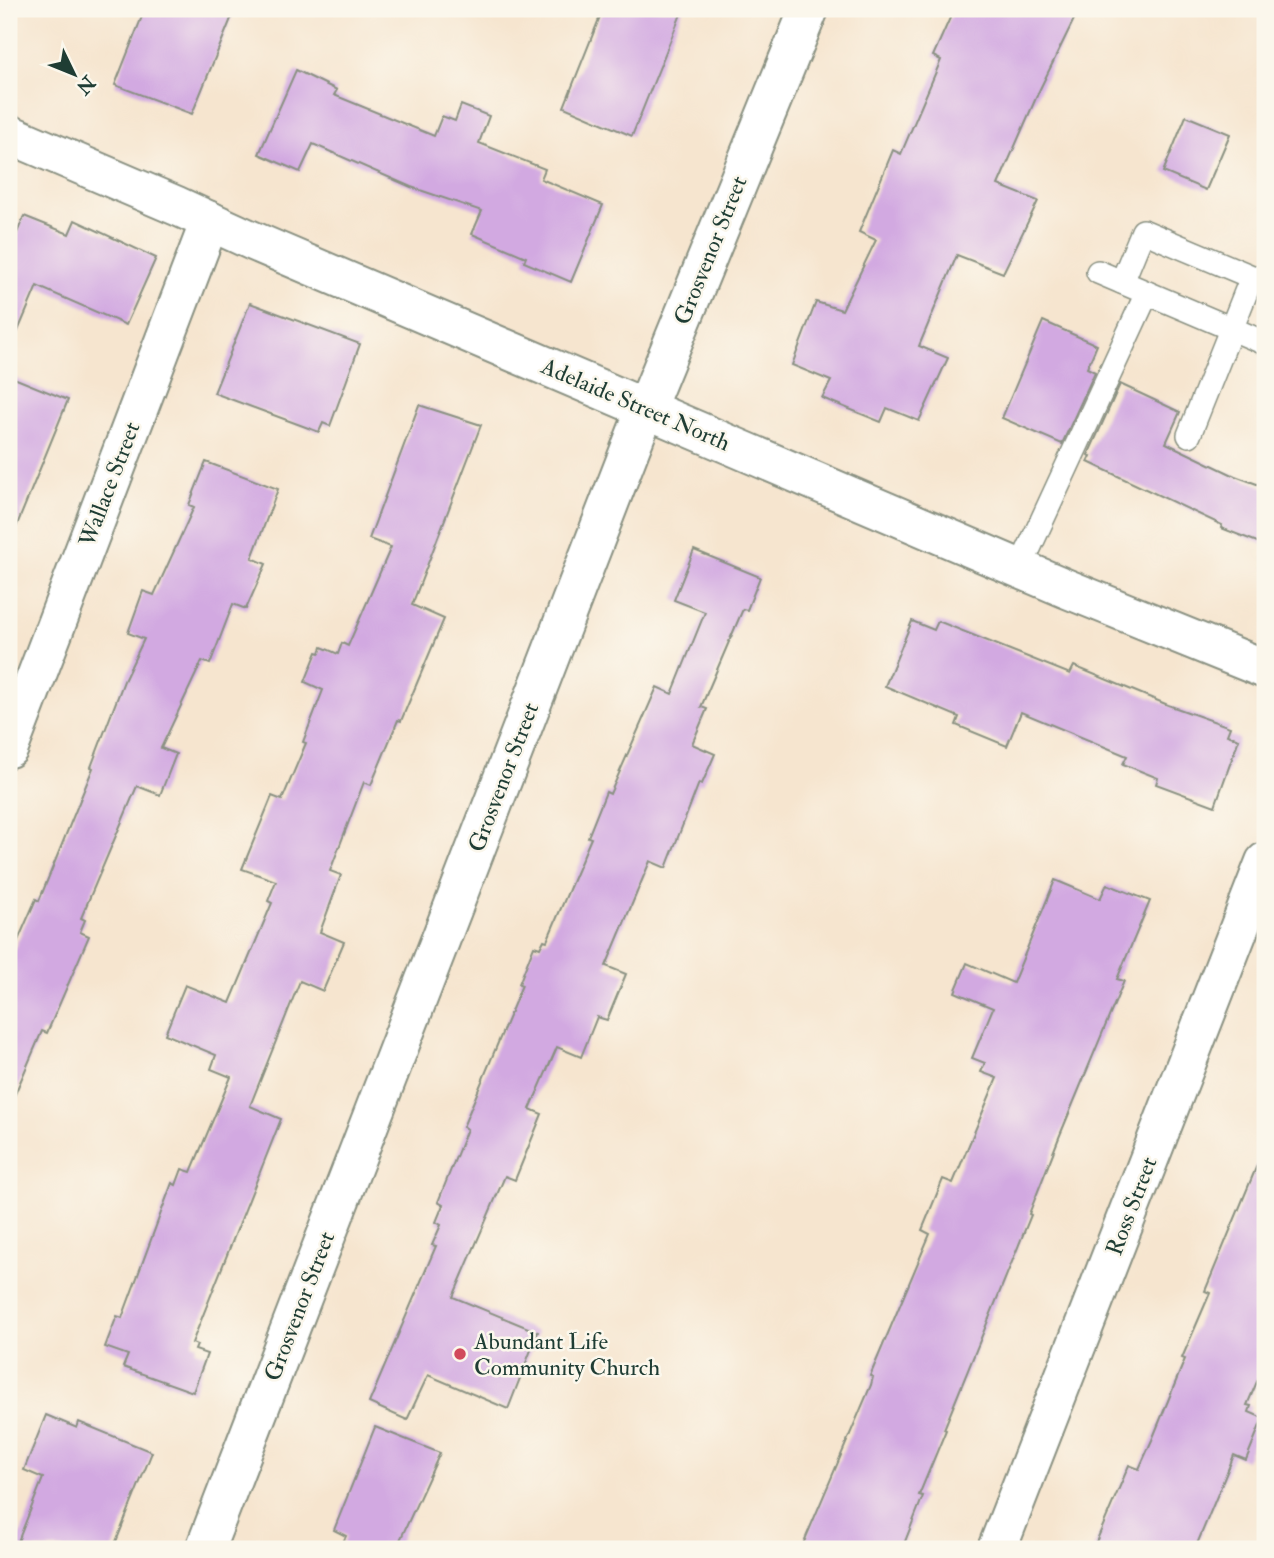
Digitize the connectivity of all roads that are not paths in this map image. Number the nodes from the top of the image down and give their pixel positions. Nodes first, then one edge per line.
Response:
1 (809, 9) edge
2 (9, 134) edge
3 (210, 221) junction
4 (1098, 272) dead end
5 (1122, 282) junction
6 (1147, 293) junction
7 (1232, 330) junction
8 (1265, 344) edge
9 (646, 408) junction
10 (1189, 435) dead end
11 (1020, 568) junction
12 (1265, 669) edge
13 (9, 748) edge
14 (1265, 862) edge
15 (205, 1549) edge
16 (997, 1549) edge

1 - 9 street, Grosvenor Street
2 - 3 street, Adelaide Street North
3 - 9 street, Adelaide Street North
3 - 13 street, Wallace Street
4 - 5 lane
5 - 6 lane
5 - 7 lane
6 - 7 lane
6 - 11 lane
7 - 8 lane
7 - 10 lane
9 - 11 street, Adelaide Street North
9 - 15 street, Grosvenor Street
11 - 12 street, Adelaide Street North
14 - 16 street, Ross Street

